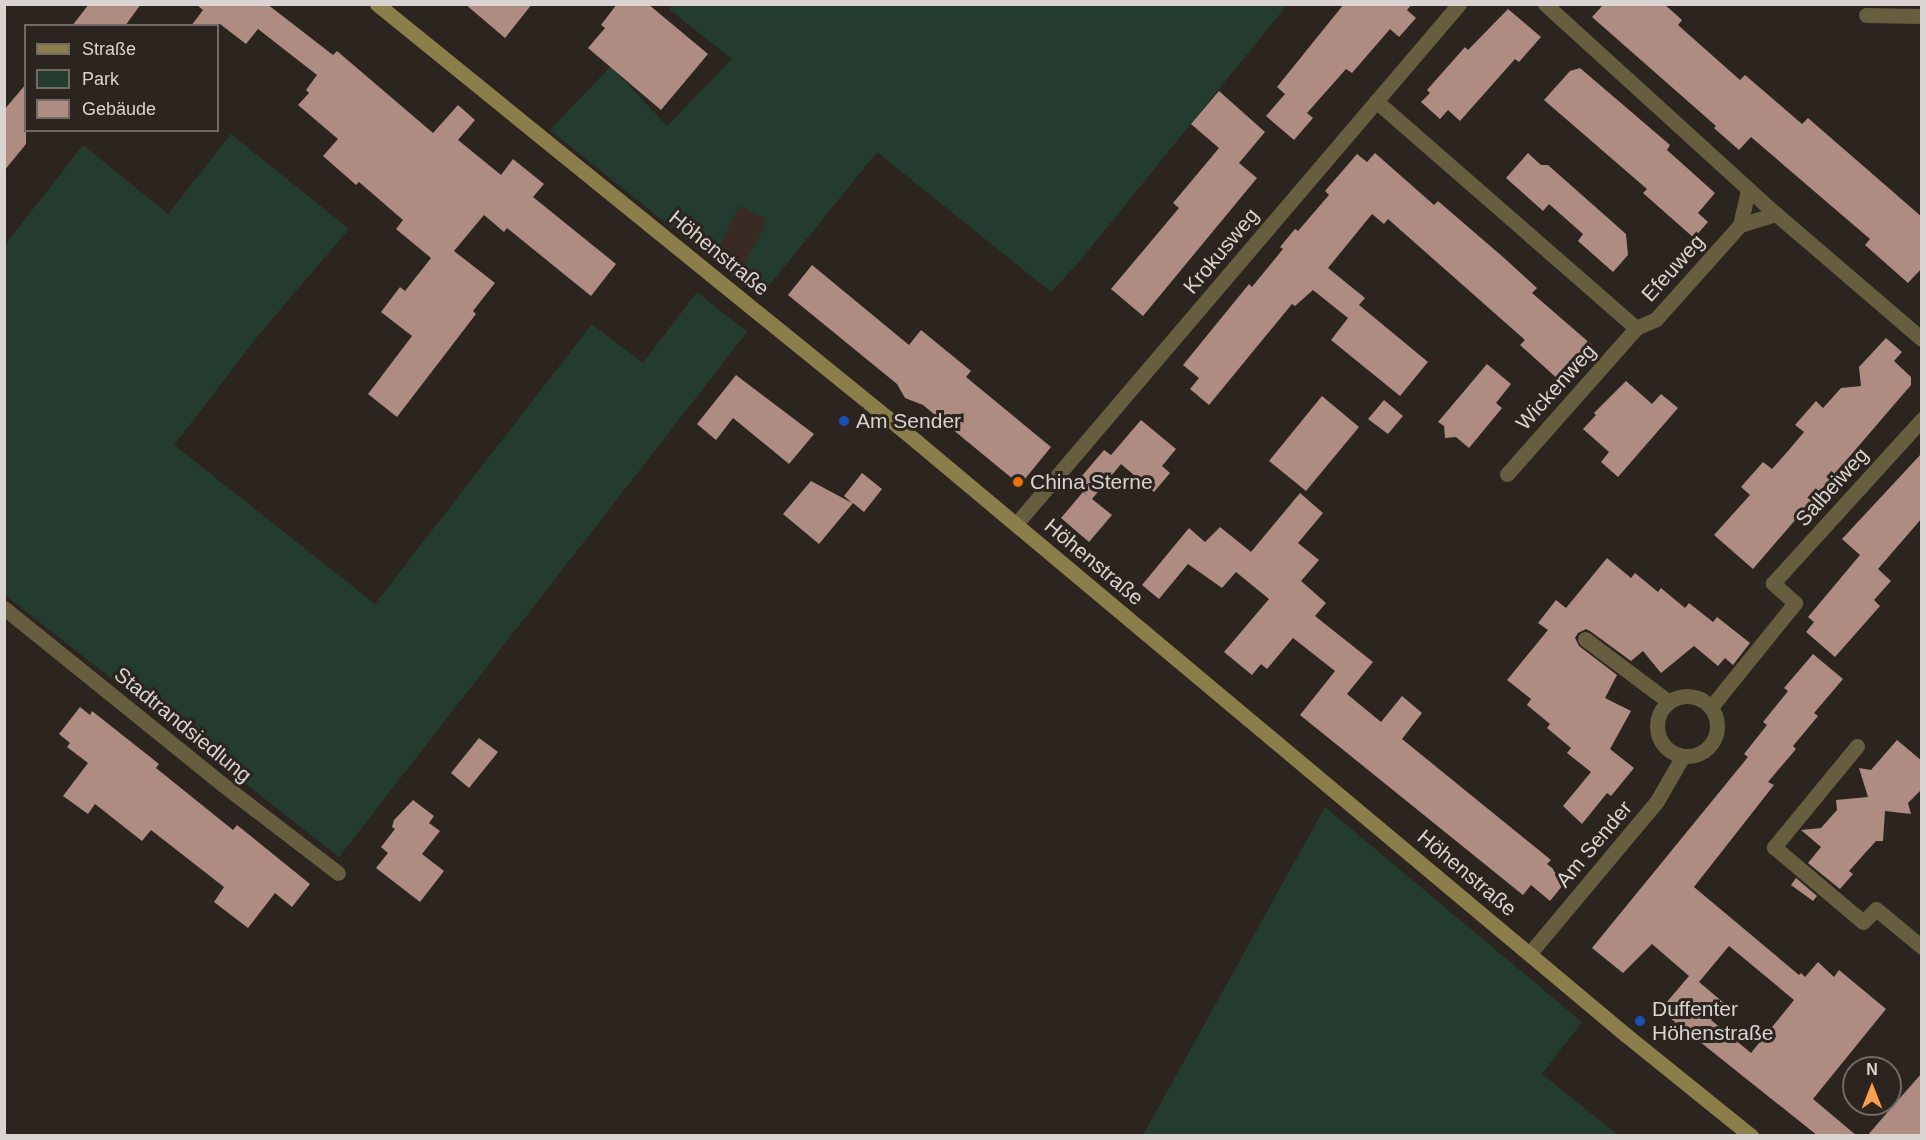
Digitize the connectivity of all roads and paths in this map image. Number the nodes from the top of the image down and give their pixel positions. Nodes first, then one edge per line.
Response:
1 (377, 4) edge
2 (1459, 4) edge
3 (1545, 4) edge
4 (1866, 15) dead end
5 (1922, 16) edge
6 (1376, 101) junction
7 (1748, 189) junction
8 (1776, 214) junction
9 (1740, 225) junction
10 (1636, 328) junction
11 (1922, 339) edge
12 (1922, 419) edge
13 (1507, 474) dead end
14 (1016, 524) junction
15 (4, 608) edge
16 (1585, 639) dead end
17 (1669, 702) junction
18 (1711, 707) junction
19 (1857, 746) dead end
20 (1683, 756) junction
21 (338, 873) dead end
22 (1922, 947) edge
23 (1530, 953) junction
24 (1751, 1136) edge

1 - 14 street, Höhenstraße
2 - 6 street, Krokusweg
3 - 7 street
4 - 5 street
6 - 10 street, Efeuweg
6 - 14 street, Krokusweg
7 - 8 street
7 - 9 street, Efeuweg
8 - 9 street
8 - 11 street
9 - 10 street, Efeuweg
10 - 13 street, Wickenweg
12 - 18 street, Salbeiweg
14 - 23 street, Höhenstraße
15 - 21 street, Stadtrandsiedlung
16 - 17 street
17 - 18 street
17 - 20 street
18 - 20 street
19 - 22 street
20 - 23 street, Am Sender
23 - 24 street, Höhenstraße

